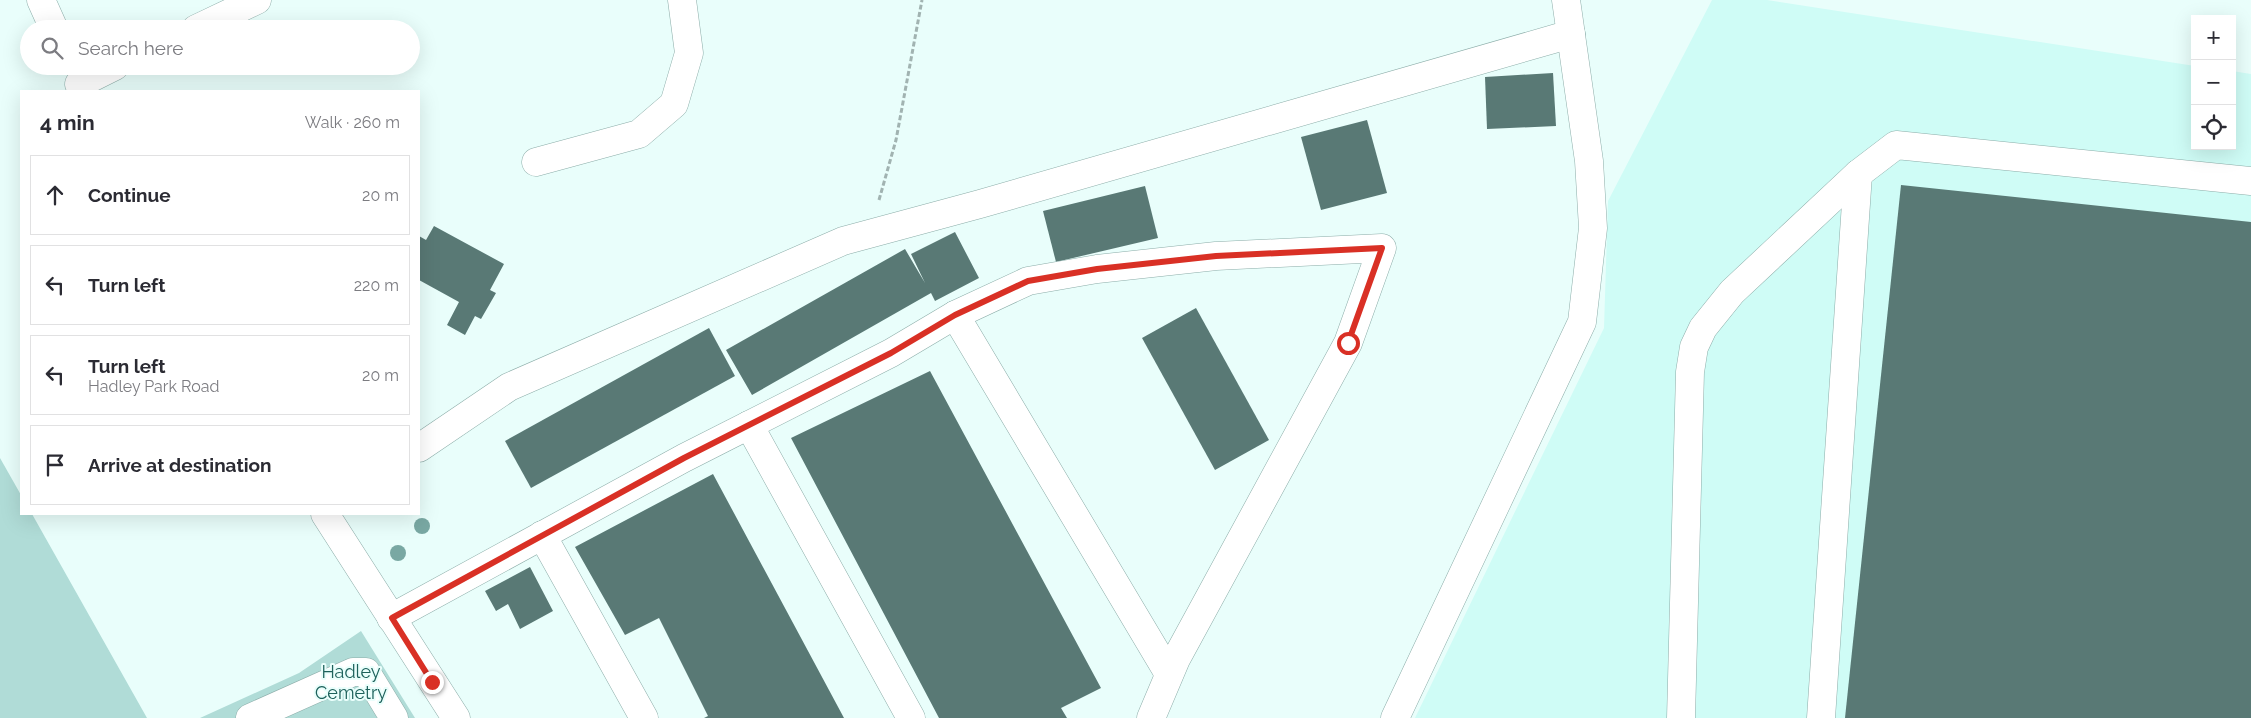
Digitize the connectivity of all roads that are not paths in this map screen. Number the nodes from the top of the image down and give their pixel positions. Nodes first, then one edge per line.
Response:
1 (40, 0) edge
2 (257, 0) edge
3 (682, 0) edge
4 (1566, 0) edge
5 (50, 20) edge
6 (215, 20) edge
7 (1570, 34) junction
8 (91, 75) edge
9 (77, 80) edge
10 (536, 162) dead end
11 (1858, 174) junction
12 (2251, 181) edge
13 (955, 315) junction
14 (748, 425) junction
15 (420, 447) edge
16 (327, 515) edge
17 (542, 535) junction
18 (392, 618) junction
19 (1169, 674) junction
20 (250, 718) edge
21 (394, 718) edge
22 (456, 718) edge
23 (644, 718) edge
24 (911, 718) edge
25 (1151, 718) edge
26 (1394, 718) edge
27 (1681, 718) edge
28 (1821, 718) edge

1 - 5 street
2 - 6 street
3 - 10 street
4 - 7 street
7 - 15 street
7 - 26 street
8 - 9 street
11 - 12 street
11 - 27 street
11 - 28 street
13 - 14 street
13 - 19 street
13 - 19 street
14 - 17 street
14 - 24 street
16 - 18 street
17 - 18 street
17 - 23 street
18 - 22 street
19 - 25 street
20 - 21 street

